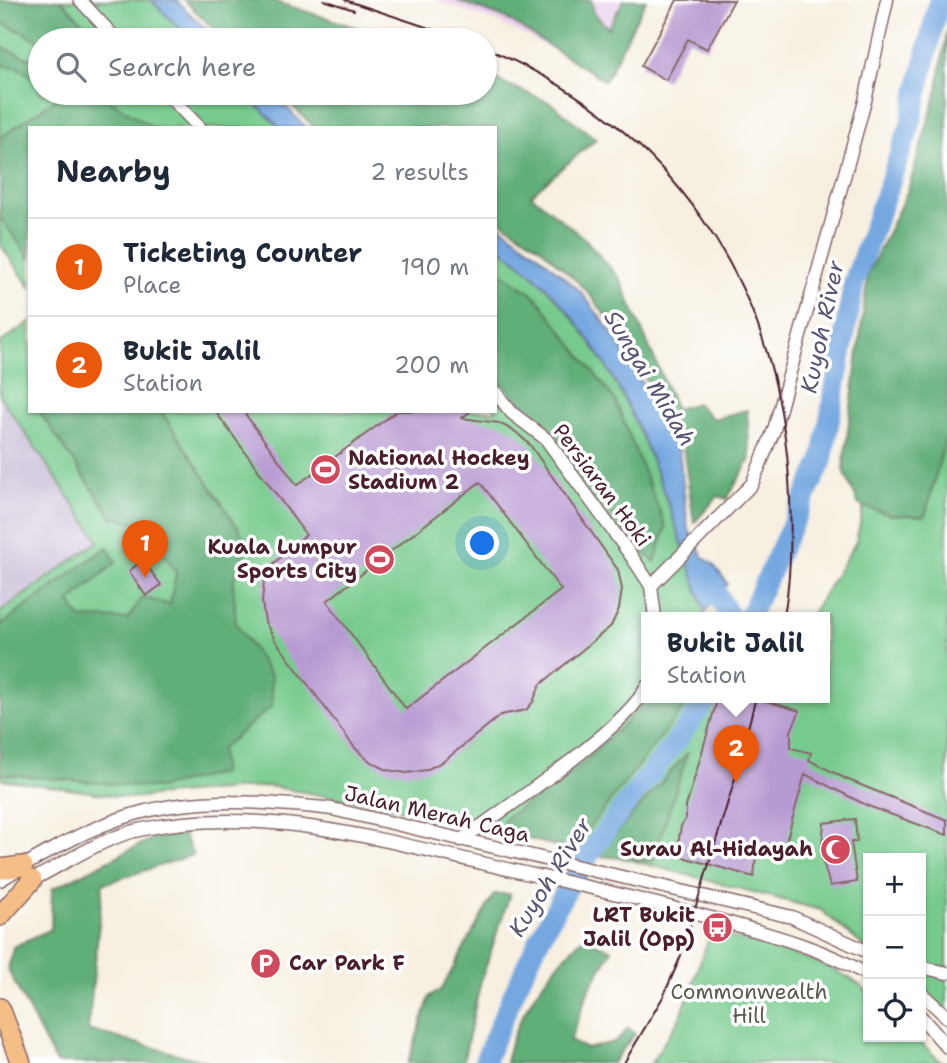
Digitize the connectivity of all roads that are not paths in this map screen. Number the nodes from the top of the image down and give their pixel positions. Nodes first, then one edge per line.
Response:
1 (80, 0) edge
2 (887, 0) edge
3 (106, 28) edge
4 (178, 105) edge
5 (198, 126) edge
6 (497, 394) edge
7 (651, 586) junction
8 (654, 612) edge
9 (641, 695) edge
10 (461, 840) junction
11 (0, 869) edge
12 (28, 873) junction
13 (0, 880) edge
14 (0, 916) edge
15 (863, 951) edge
16 (926, 968) edge
17 (863, 972) edge
18 (947, 973) edge
19 (926, 998) edge
20 (0, 1008) edge
21 (947, 1017) edge
22 (926, 1023) edge
23 (947, 1047) edge
24 (21, 1063) edge

1 - 3 street
2 - 7 street
4 - 5 street
6 - 7 street, Persiaran Hoki
7 - 8 street, Persiaran Hoki
9 - 10 street
10 - 12 street, Jalan Merah Caga
10 - 15 street, Jalan Merah Caga
11 - 12 highway
12 - 13 street, Jalan Merah Caga
12 - 14 highway
12 - 17 street, Jalan Merah Caga
16 - 18 street
19 - 21 street
20 - 24 highway
22 - 23 street

